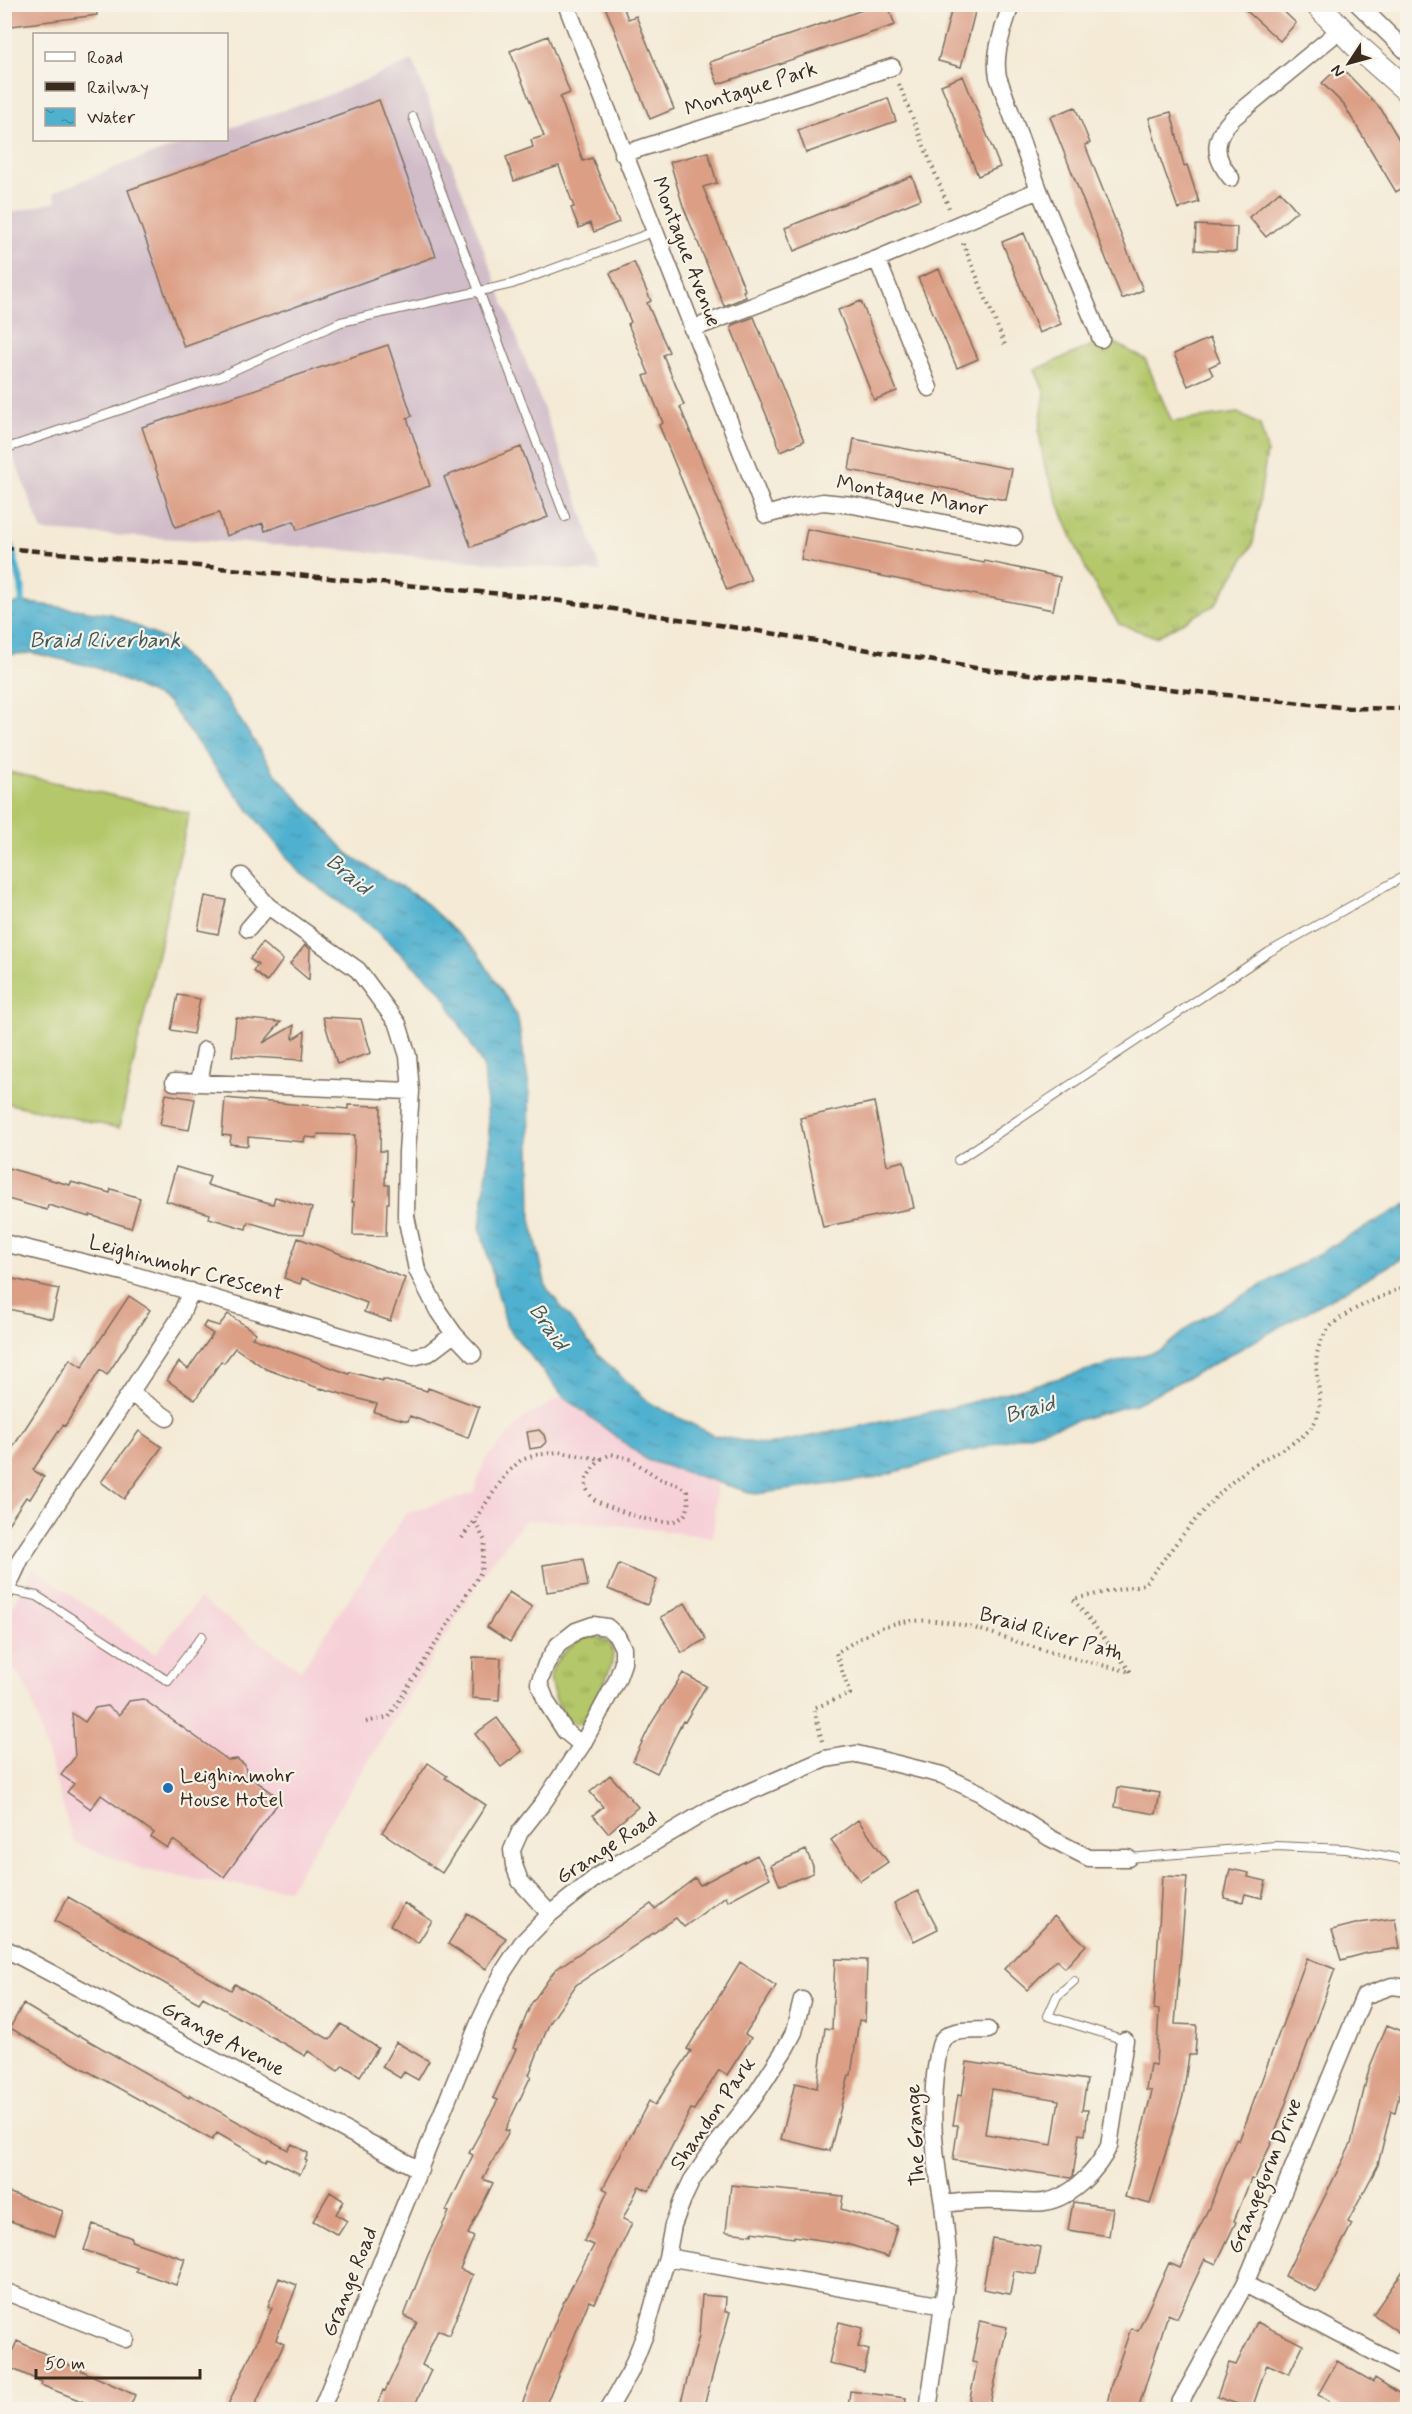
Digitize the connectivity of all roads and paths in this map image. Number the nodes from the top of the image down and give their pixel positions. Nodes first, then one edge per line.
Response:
1 (566, 4) edge
2 (1011, 4) edge
3 (1317, 4) edge
4 (1358, 4) edge
5 (1340, 30) junction
6 (1407, 53) edge
7 (892, 67) dead end
8 (1407, 91) edge
9 (413, 117) dead end
10 (623, 154) junction
11 (1232, 178) dead end
12 (1039, 190) junction
13 (653, 232) junction
14 (877, 260) junction
15 (479, 293) junction
16 (692, 329) junction
17 (1101, 339) dead end
18 (929, 388) dead end
19 (4, 449) edge
20 (766, 515) joint
21 (565, 517) dead end
22 (1014, 537) dead end
23 (1407, 874) edge
24 (242, 876) dead end
25 (268, 906) junction
26 (248, 929) dead end
27 (205, 1050) dead end
28 (174, 1082) dead end
29 (199, 1083) junction
30 (411, 1091) junction
31 (958, 1160) dead end
32 (4, 1243) edge
33 (1407, 1285) edge
34 (191, 1292) junction
35 (454, 1334) junction
36 (473, 1354) dead end
37 (130, 1393) junction
38 (167, 1418) dead end
39 (601, 1459) junction
40 (474, 1519) junction
41 (462, 1538) dead end
42 (6, 1592) edge
43 (202, 1636) dead end
44 (366, 1722) dead end
45 (582, 1745) junction
46 (825, 1759) junction
47 (1128, 1858) joint
48 (1407, 1860) edge
49 (550, 1914) junction
50 (4, 1948) edge
51 (1074, 1981) dead end
52 (1407, 1988) edge
53 (802, 2000) dead end
54 (988, 2030) dead end
55 (1125, 2040) joint
56 (420, 2170) junction
57 (943, 2204) junction
58 (667, 2257) junction
59 (1245, 2284) junction
60 (4, 2291) edge
61 (944, 2306) junction
62 (126, 2339) dead end
63 (1407, 2370) edge
64 (321, 2409) edge
65 (608, 2409) edge
66 (928, 2409) edge
67 (1176, 2409) edge

1 - 10 street, Montague Avenue
2 - 12 street
3 - 5 main road
4 - 6 street
5 - 8 main road
5 - 11 street
7 - 10 street, Montague Park
9 - 15 lane
10 - 13 street, Montague Avenue
12 - 14 street
12 - 17 street
13 - 15 lane
13 - 16 street, Montague Avenue
14 - 16 street
14 - 18 street
15 - 19 lane
15 - 21 lane
16 - 20 street, Montague Avenue
20 - 22 street, Montague Manor
23 - 31 lane
24 - 25 street
25 - 26 street
25 - 30 street
27 - 29 street
28 - 29 street
29 - 30 street
30 - 35 street
32 - 34 street, Leighinmohr Crescent
33 - 46 path, Braid River Path
34 - 35 street, Leighinmohr Crescent
34 - 37 street
35 - 36 street
37 - 38 street
37 - 42 street
39 - 39 path
39 - 40 path
40 - 41 path
40 - 44 path
42 - 43 lane
45 - 45 street
45 - 49 street
46 - 47 street, Grange Road
46 - 49 street, Grange Road
47 - 48 lane
49 - 56 street, Grange Road
50 - 56 street, Grange Avenue
51 - 55 lane
52 - 59 street, Grangegorm Drive
53 - 58 street, Shandon Park
54 - 57 street, The Grange
55 - 57 street, The Grange
56 - 64 street, Grange Road
57 - 61 street, The Grange
58 - 61 street
58 - 65 street, Shandon Park
59 - 63 street
59 - 67 street, Grangegorm Drive
60 - 62 street
61 - 66 street, The Grange

